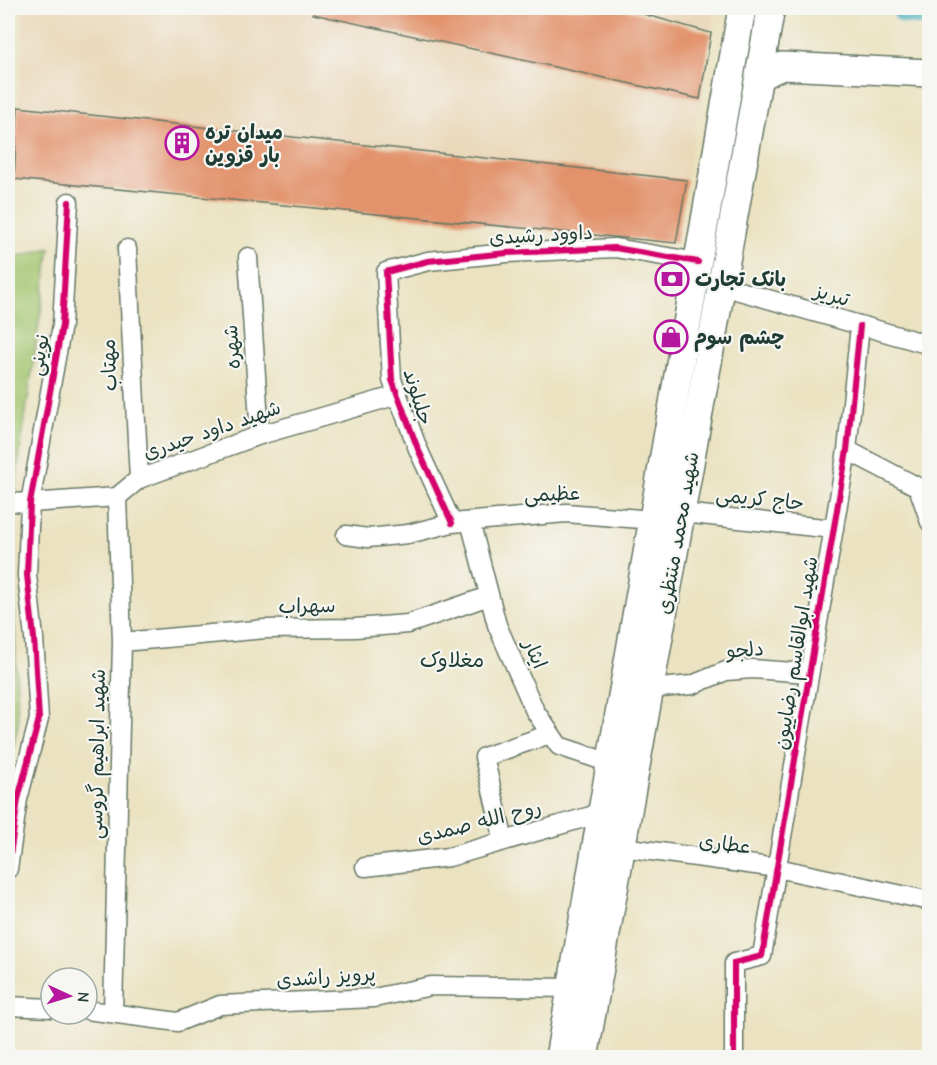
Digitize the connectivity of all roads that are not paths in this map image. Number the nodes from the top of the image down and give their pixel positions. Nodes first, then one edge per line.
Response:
1 (771, 8) edge
2 (783, 8) edge
3 (740, 19) edge
4 (771, 58) junction
5 (930, 73) edge
6 (69, 202) dead end
7 (127, 249) dead end
8 (248, 257) dead end
9 (698, 262) junction
10 (386, 273) joint
11 (722, 286) junction
12 (860, 326) junction
13 (930, 345) edge
14 (398, 394) junction
15 (260, 435) junction
16 (847, 450) junction
17 (138, 479) junction
18 (117, 497) junction
19 (8, 502) edge
20 (30, 503) junction
21 (682, 513) junction
22 (653, 520) junction
23 (461, 522) junction
24 (930, 522) edge
25 (834, 529) junction
26 (346, 535) dead end
27 (489, 596) junction
28 (122, 642) junction
29 (809, 674) junction
30 (650, 689) junction
31 (550, 734) junction
32 (610, 763) junction
33 (601, 813) junction
34 (504, 841) junction
35 (622, 847) junction
36 (365, 867) dead end
37 (777, 868) junction
38 (8, 869) edge
39 (930, 901) edge
40 (571, 988) junction
41 (8, 1006) edge
42 (39, 1007) edge
43 (99, 1011) edge
44 (113, 1012) junction
45 (559, 1058) edge
46 (584, 1058) edge
47 (734, 1058) edge

1 - 4 main road, شهید محمد منتظری
2 - 4 main road
3 - 9 main road, شهید محمد منتظری
4 - 5 main road
4 - 11 main road, شهید محمد منتظری
6 - 20 street, نوینی
7 - 17 street, مهتاب
8 - 15 street, شهره
9 - 10 street, داوود رشیدی
9 - 22 main road, شهید محمد منتظری
10 - 14 street, جلیلوند
11 - 12 street, تبریز
11 - 21 main road, شهید محمد منتظری
12 - 13 street, تبریز
12 - 16 street, شهید ابوالقاسم رضاییون
14 - 15 street, شهید داود حیدری
14 - 23 street, جلیلوند
15 - 17 street, شهید داود حیدری
16 - 24 street
16 - 25 street, شهید ابوالقاسم رضاییون
17 - 18 street, شهید داود حیدری
18 - 20 street
18 - 28 street, شهید ابراهیم گروسی
19 - 20 street
20 - 38 street, نوینی
21 - 25 street, حاج کریمی
21 - 30 main road, شهید محمد منتظری
22 - 23 street, عظیمی
22 - 32 main road, شهید محمد منتظری
23 - 26 street, عظیمی
23 - 27 street, ایثار
25 - 29 street, شهید ابوالقاسم رضاییون
27 - 28 street, سهراب
27 - 31 street, ایثار
28 - 44 street, شهید ابراهیم گروسی
29 - 30 street, دلجو
29 - 37 street, شهید ابوالقاسم رضاییون
30 - 35 main road, شهید محمد منتظری
31 - 32 street, ایثار
31 - 34 street
32 - 33 main road, شهید محمد منتظری
33 - 34 street, روح الله صمدی
33 - 40 main road, شهید محمد منتظری
34 - 36 street, روح الله صمدی
35 - 37 street, عطاری
35 - 46 main road, شهید محمد منتظری
37 - 39 street, عطاری
37 - 47 street, شهید ابوالقاسم رضاییون
40 - 44 street, پرویز راشدی
40 - 45 main road, شهید محمد منتظری
41 - 42 street
43 - 44 street, پرویز راشدی

